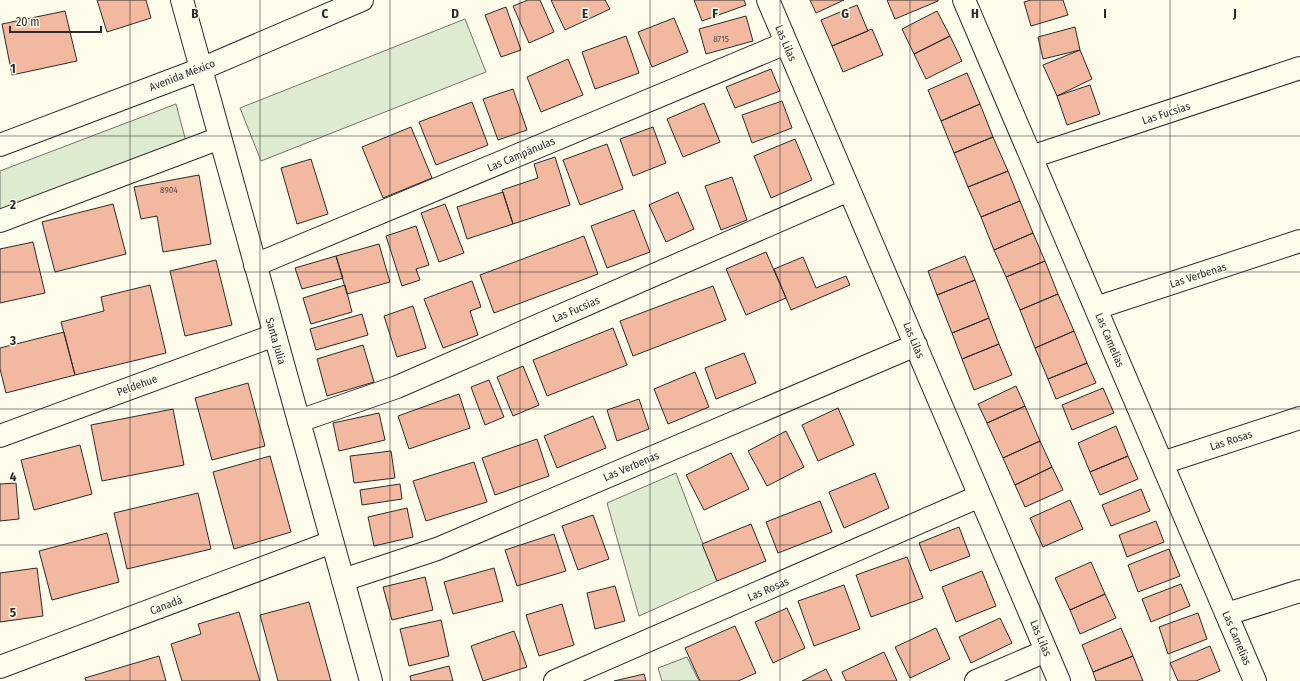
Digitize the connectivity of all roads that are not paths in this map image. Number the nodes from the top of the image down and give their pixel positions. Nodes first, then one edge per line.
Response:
1 (182, 0) edge
2 (362, 0) edge
3 (768, 0) edge
4 (967, 1) edge
5 (786, 43) junction
6 (1300, 68) edge
7 (201, 69) junction
8 (220, 138) junction
9 (0, 145) edge
10 (1031, 157) junction
11 (849, 190) junction
12 (0, 221) edge
13 (1300, 241) edge
14 (255, 265) junction
15 (1096, 308) junction
16 (275, 335) junction
17 (916, 345) junction
18 (1300, 418) edge
19 (299, 421) junction
20 (0, 436) edge
21 (1162, 463) junction
22 (980, 496) junction
23 (332, 542) junction
24 (343, 580) junction
25 (1300, 590) edge
26 (1227, 614) junction
27 (1046, 651) junction
28 (0, 668) edge
29 (371, 681) edge
30 (555, 681) edge
31 (976, 681) edge
32 (1059, 681) edge
33 (1255, 681) edge

1 - 7 street, Santa Julia
2 - 7 street, Avenida México
3 - 5 street, Las Lilas
4 - 10 street, Las Camelias
5 - 11 street, Las Lilas
5 - 14 street, Las Campánulas
6 - 10 street, Las Fucsias
7 - 8 street, Santa Julia
7 - 9 street, Avenida México
8 - 12 street
8 - 14 street, Santa Julia
10 - 15 street, Las Camelias
11 - 17 street, Las Lilas
11 - 19 street, Las Fucsias
13 - 15 street, Las Verbenas
14 - 16 street, Santa Julia
15 - 21 street, Las Camelias
16 - 19 street, Santa Julia
16 - 20 street, Peldehue
17 - 22 street, Las Lilas
17 - 24 street, Las Verbenas
18 - 21 street, Las Rosas
19 - 23 street, Santa Julia
21 - 26 street, Las Camelias
22 - 27 street, Las Lilas
22 - 30 street, Las Rosas
23 - 24 street, Santa Julia
23 - 28 street, Canadá
24 - 29 street, Santa Julia
25 - 26 street
26 - 33 street, Las Camelias
27 - 31 street
27 - 32 street, Las Lilas

